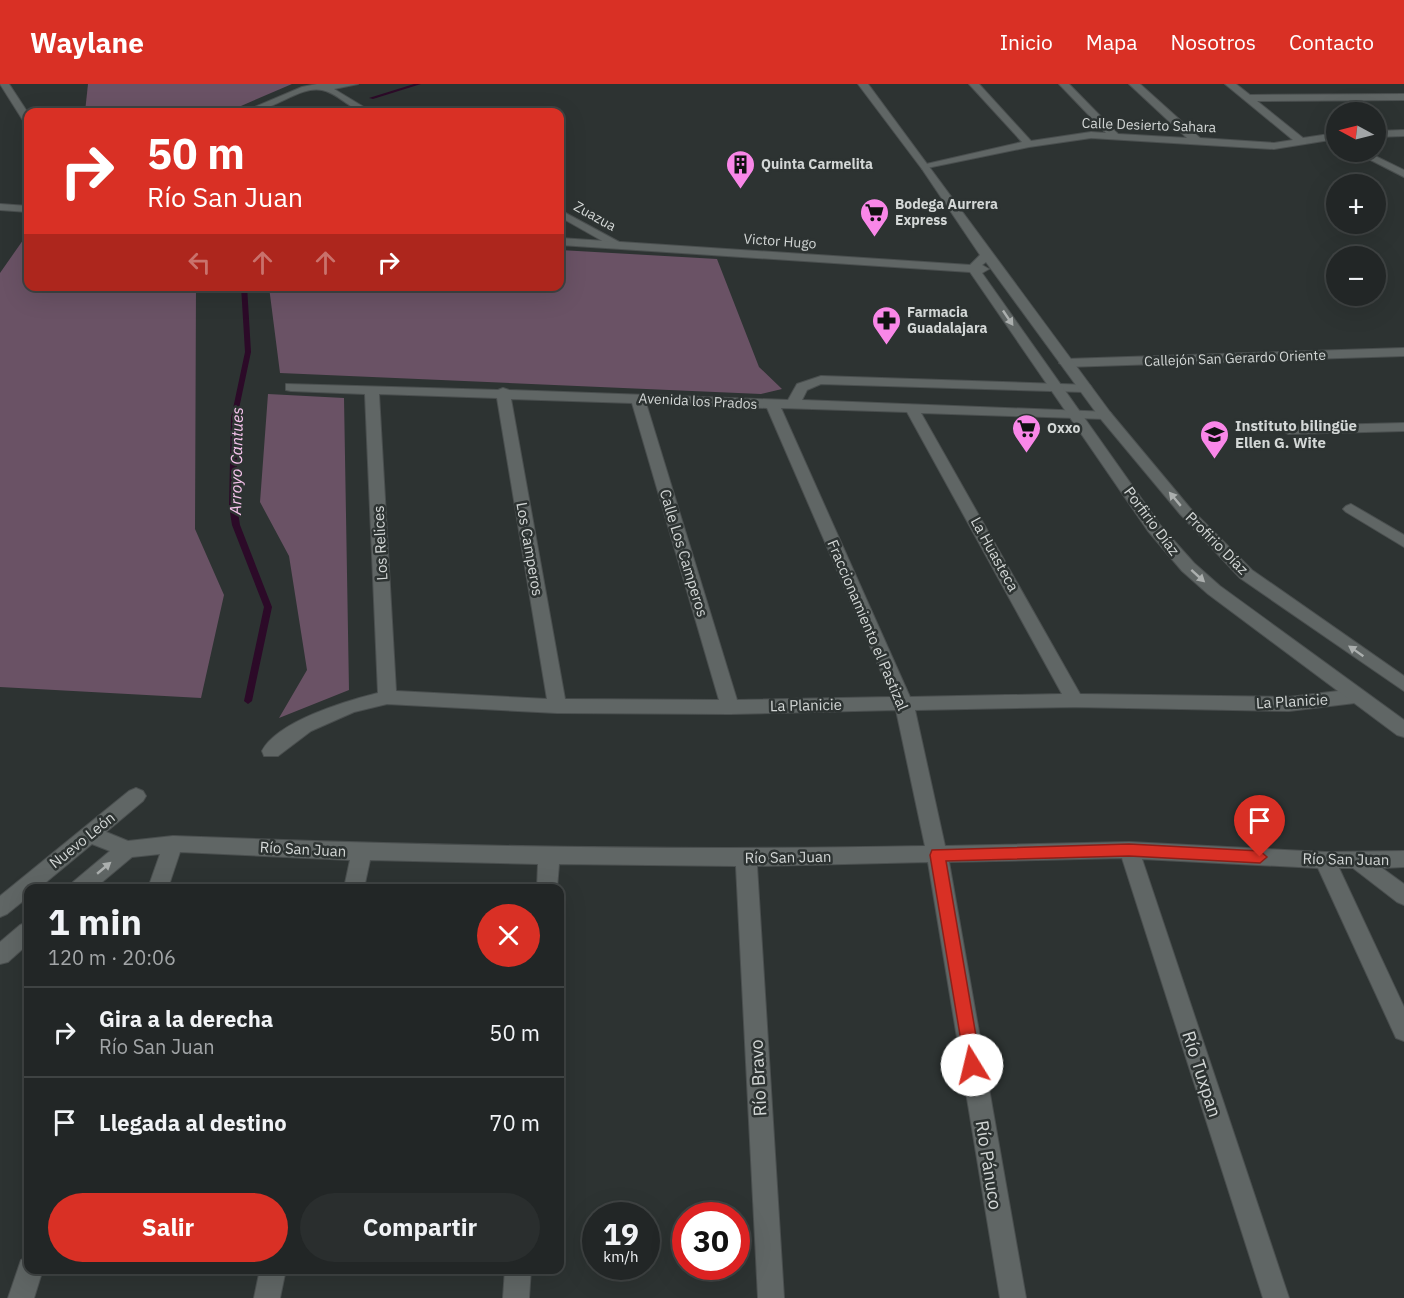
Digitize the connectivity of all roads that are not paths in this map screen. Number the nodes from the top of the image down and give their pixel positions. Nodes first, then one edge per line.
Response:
1 (4, 84) edge
2 (353, 84) edge
3 (863, 84) edge
4 (974, 84) edge
5 (1064, 84) edge
6 (1134, 84) edge
7 (1230, 84) edge
8 (321, 85) edge
9 (1404, 97) edge
10 (1248, 98) junction
11 (257, 108) edge
12 (360, 108) edge
13 (24, 114) edge
14 (1404, 133) edge
15 (1386, 134) edge
16 (1115, 135) junction
17 (1326, 139) edge
18 (1197, 141) junction
19 (1303, 143) junction
20 (1029, 144) junction
21 (1380, 162) edge
22 (926, 167) junction
23 (1404, 174) edge
24 (0, 207) edge
25 (24, 209) edge
26 (564, 215) edge
27 (574, 221) junction
28 (564, 227) edge
29 (564, 242) edge
30 (617, 245) junction
31 (986, 255) junction
32 (973, 268) junction
33 (998, 270) junction
34 (1404, 352) edge
35 (1066, 363) junction
36 (291, 387) dead end
37 (1054, 387) junction
38 (1085, 388) junction
39 (372, 389) junction
40 (503, 392) junction
41 (638, 399) junction
42 (773, 405) junction
43 (795, 406) junction
44 (912, 409) junction
45 (1075, 414) junction
46 (1105, 415) junction
47 (1404, 427) edge
48 (1288, 430) dead end
49 (1351, 509) dead end
50 (1404, 542) edge
51 (1404, 685) edge
52 (1355, 696) junction
53 (387, 698) junction
54 (1075, 700) junction
55 (904, 703) junction
56 (557, 706) junction
57 (730, 707) junction
58 (1404, 730) edge
59 (271, 751) dead end
60 (136, 796) dead end
61 (89, 834) junction
62 (173, 844) junction
63 (128, 849) junction
64 (1129, 850) junction
65 (362, 852) junction
66 (937, 855) junction
67 (549, 856) junction
68 (746, 858) junction
69 (1325, 860) junction
70 (1404, 860) edge
71 (1359, 861) junction
72 (29, 884) edge
73 (85, 884) edge
74 (159, 884) edge
75 (355, 884) edge
76 (547, 884) edge
77 (24, 888) edge
78 (1404, 896) edge
79 (0, 908) edge
80 (24, 934) edge
81 (0, 955) edge
82 (1404, 1031) edge
83 (28, 1274) edge
84 (272, 1274) edge
85 (518, 1274) edge
86 (21, 1298) edge
87 (267, 1298) edge
88 (516, 1298) edge
89 (771, 1298) edge
90 (1013, 1298) edge
91 (1276, 1298) edge

1 - 13 street
2 - 8 street
3 - 22 street
4 - 20 street
5 - 16 street
6 - 18 street
7 - 10 street
8 - 11 street
8 - 12 street
9 - 10 street
10 - 19 street
14 - 15 street
16 - 18 street, Calle Desierto Sahara
16 - 20 street, Calle Desierto Sahara
17 - 19 street, Calle Desierto Sahara
18 - 19 street, Calle Desierto Sahara
20 - 22 street, Calle Desierto Sahara
21 - 23 street
22 - 31 street
24 - 25 street
26 - 27 street, Zuazua
27 - 28 street
27 - 30 street, Zuazua
29 - 30 street, Victor Hugo
30 - 32 street, Victor Hugo
31 - 32 street
31 - 33 street
32 - 33 street, Victor Hugo
32 -> 37 street, Porfirio Díaz
33 - 35 street
34 - 35 street, Callejón San Gerardo Oriente
35 - 38 street, Profirio Díaz
36 - 39 street, Avenida los Prados
37 - 38 street
37 - 43 street
37 - 45 street, Porfirio Díaz
38 - 46 street, Profirio Díaz
39 - 40 street, Avenida los Prados
39 - 53 street, Los Relices
40 - 41 street, Avenida los Prados
40 - 56 street, Los Camperos
41 - 42 street, Avenida los Prados
41 - 57 street, Calle Los Camperos
42 - 43 street, Avenida los Prados
42 - 55 street, Fraccionamiento el Pastizal
43 - 44 street, Avenida los Prados
44 - 45 street, Avenida los Prados
44 - 54 street, La Huasteca
45 - 46 street, Avenida los Prados
45 -> 52 street, Porfirio Díaz
51 -> 46 street, Profirio Díaz
47 - 48 street
49 - 50 street
52 - 54 street, La Planicie
52 - 58 street, Porfirio Díaz
53 - 56 street, La Planicie
53 - 59 street, La Planicie
54 - 55 street, La Planicie
55 - 57 street, La Planicie
55 - 66 street, Fraccionamiento el Pastizal
56 - 57 street, La Planicie
60 - 61 street, Nuevo León
61 - 63 street
61 - 72 street, Nuevo León
62 - 63 street
62 - 65 street, Río San Juan
62 - 74 street
73 -> 63 street
64 - 66 street, Río San Juan
64 - 69 street, Río San Juan
64 - 91 street, Río Tuxpan
65 - 67 street, Río San Juan
65 - 75 street
66 - 68 street, Río San Juan
66 - 90 street, Río Pánuco
67 - 68 street, Río San Juan
67 - 76 street
68 - 89 street, Río Bravo
69 - 71 street, Río San Juan
69 - 82 street
70 - 71 street, Río San Juan
71 - 78 street
77 - 79 street, Nuevo León
80 - 81 street
83 - 86 street
84 - 87 street
85 - 88 street

